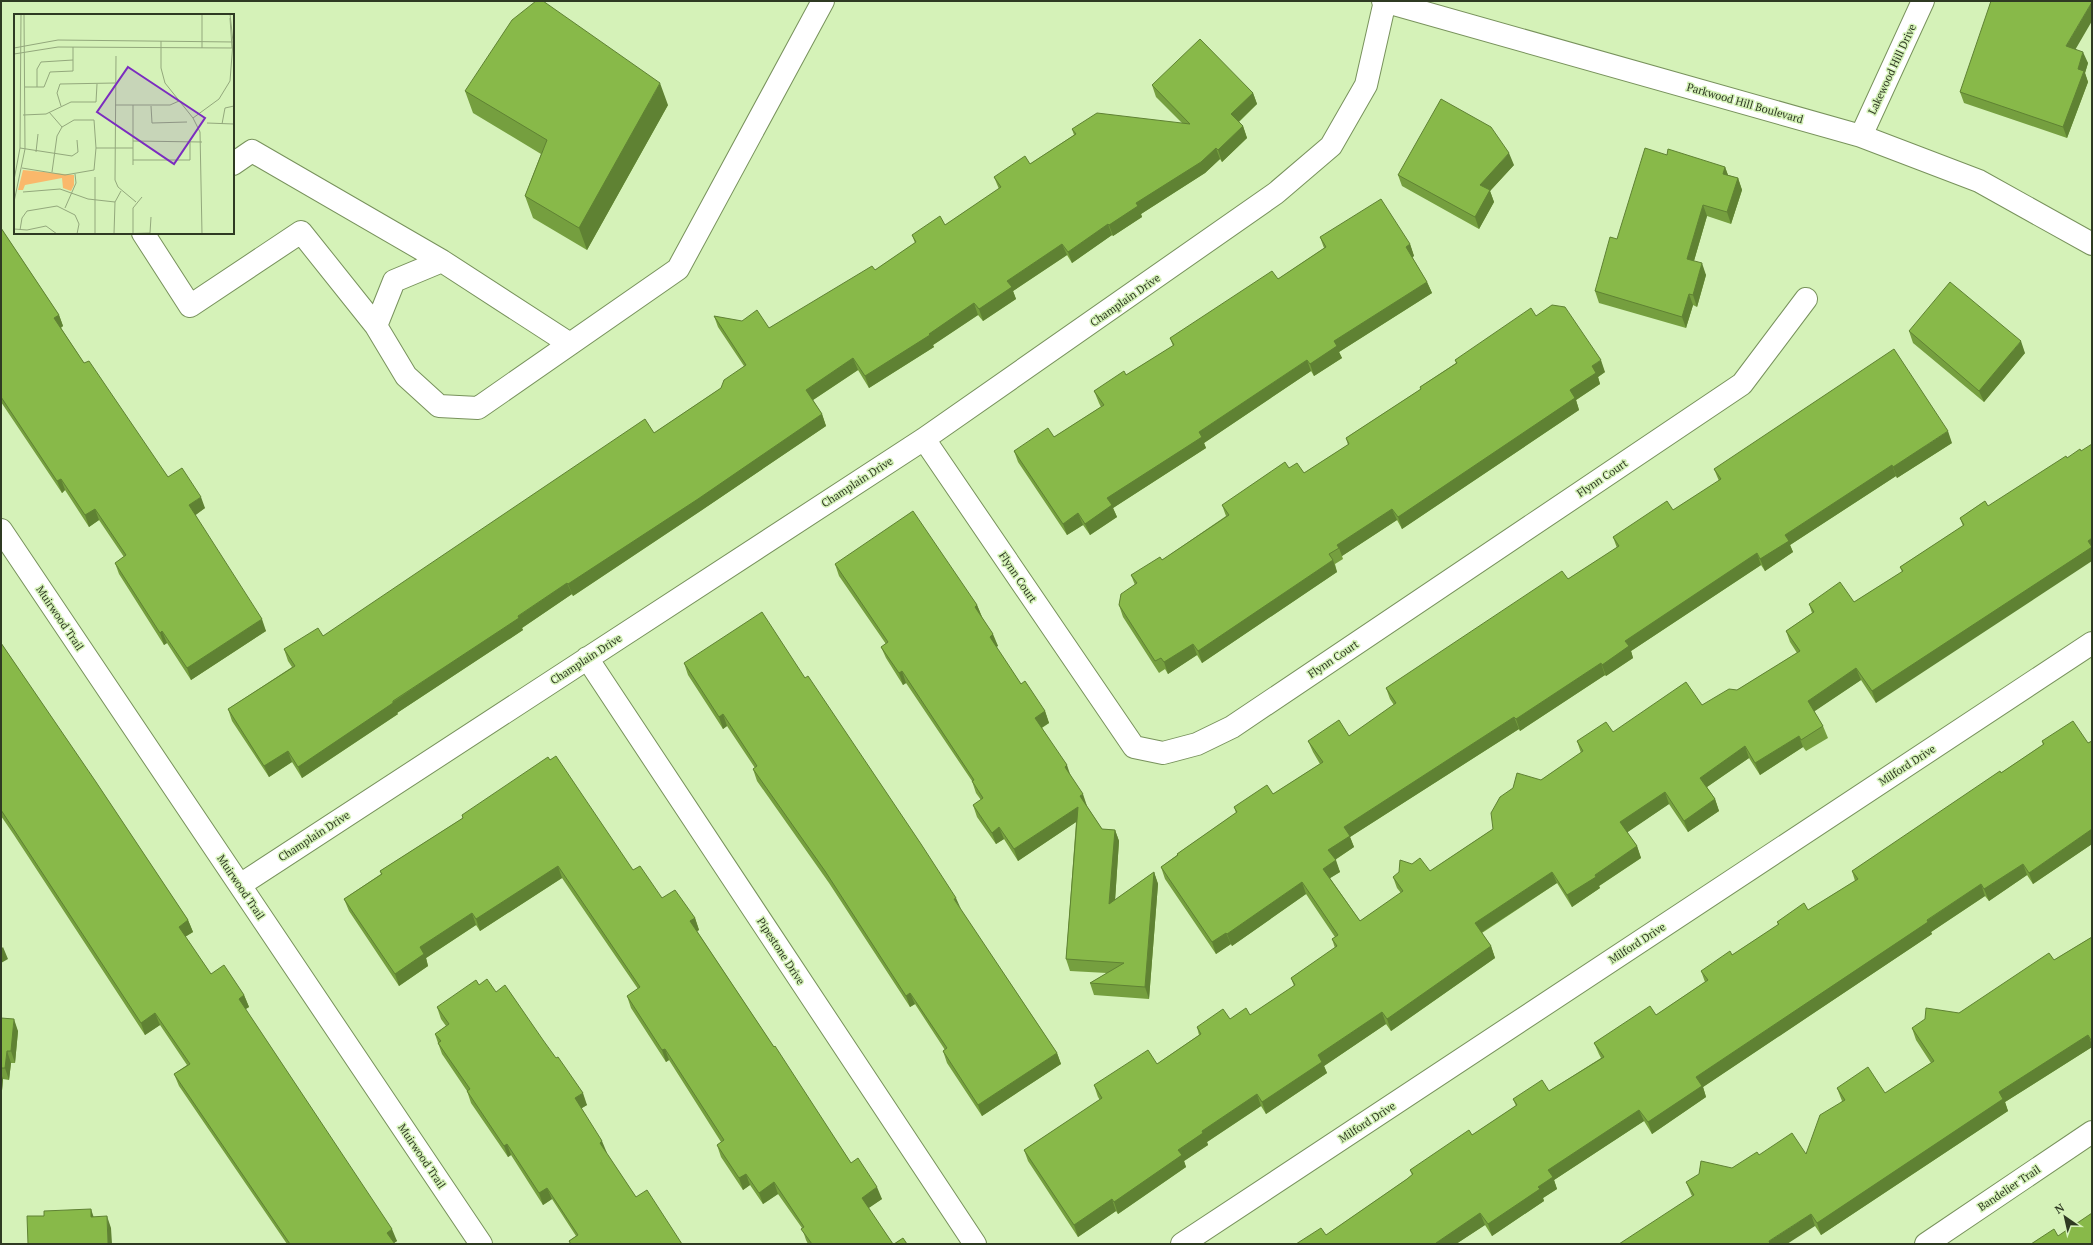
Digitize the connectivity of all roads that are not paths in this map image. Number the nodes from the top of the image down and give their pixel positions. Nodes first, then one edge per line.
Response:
1 (823, 1) edge
2 (1384, 1) edge
3 (1923, 1) edge
4 (1861, 136) junction
5 (234, 163) edge
6 (144, 234) edge
7 (2092, 244) edge
8 (442, 261) junction
9 (1806, 299) dead end
10 (376, 326) junction
11 (570, 344) junction
12 (924, 439) junction
13 (1, 530) edge
14 (2092, 643) edge
15 (587, 658) junction
16 (240, 885) junction
17 (2092, 1132) edge
18 (481, 1244) edge
19 (975, 1244) edge
20 (1182, 1244) edge
21 (1926, 1244) edge

1 - 11 street
2 - 4 street, Parkwood Hill Boulevard
2 - 12 street, Champlain Drive
3 - 4 street, Lakewood Hill Drive
4 - 7 street, Parkwood Hill Boulevard
5 - 8 street
6 - 10 street
8 - 10 street
8 - 11 street
9 - 12 street, Flynn Court
10 - 11 street
12 - 15 street, Champlain Drive
13 - 16 street, Muirwood Trail
14 - 20 street, Milford Drive
15 - 16 street, Champlain Drive
15 - 19 street, Pipestone Drive
16 - 18 street, Muirwood Trail
17 - 21 street, Bandelier Trail

